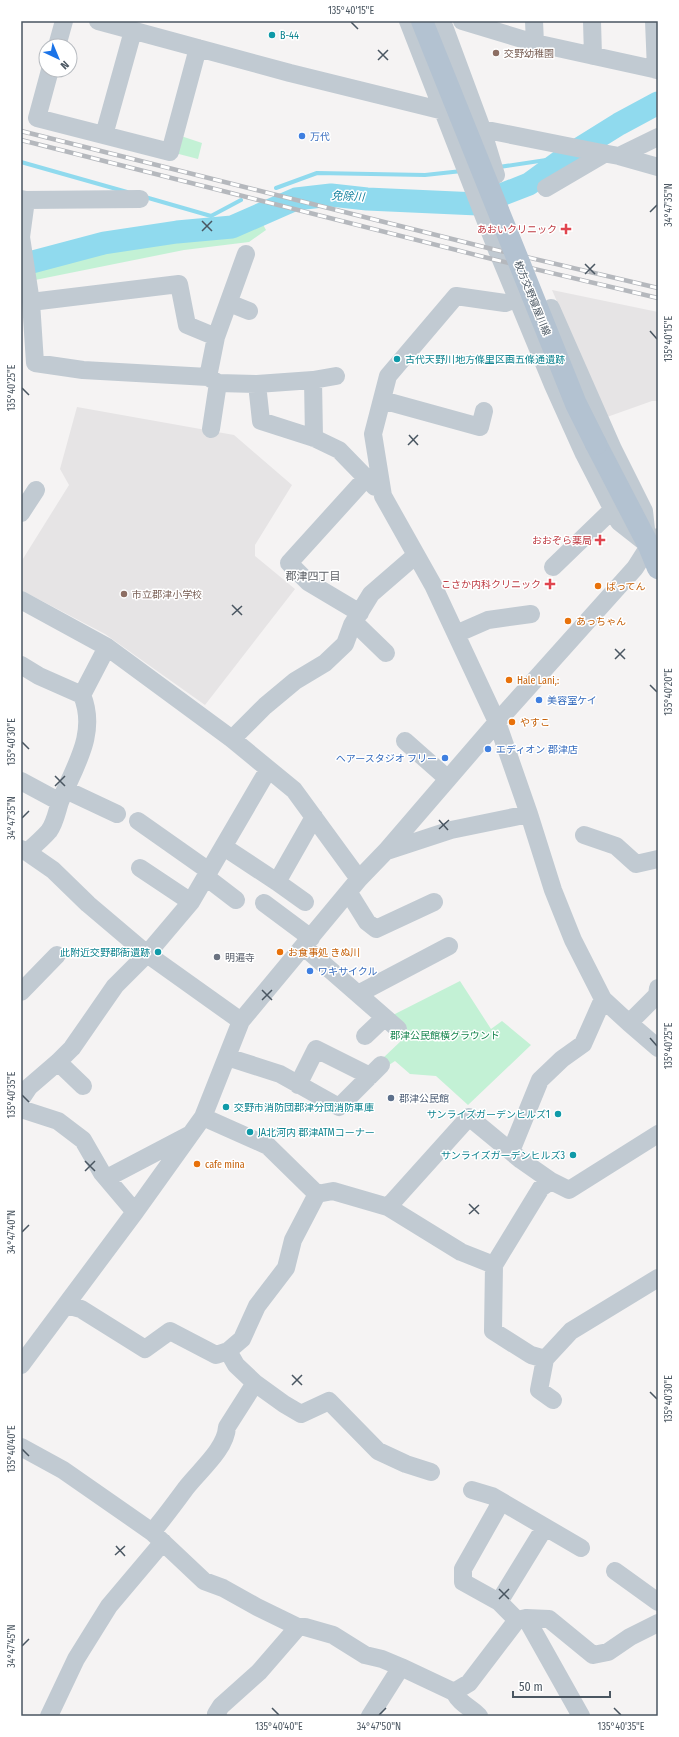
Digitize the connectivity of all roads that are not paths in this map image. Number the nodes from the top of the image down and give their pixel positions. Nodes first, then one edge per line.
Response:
1 (64, 21) edge
2 (98, 21) edge
3 (408, 21) edge
4 (422, 21) edge
5 (442, 21) edge
6 (534, 21) edge
7 (592, 21) edge
8 (654, 21) edge
9 (469, 22) edge
10 (154, 28) edge
11 (133, 31) junction
12 (59, 38) edge
13 (535, 43) junction
14 (198, 48) junction
15 (593, 56) junction
16 (657, 70) edge
17 (48, 78) edge
18 (444, 111) junction
19 (482, 129) junction
20 (104, 135) junction
21 (658, 137) edge
22 (606, 154) junction
23 (658, 166) edge
24 (467, 175) junction
25 (546, 188) dead end
26 (140, 199) dead end
27 (24, 200) edge
28 (246, 254) dead end
29 (518, 298) junction
30 (31, 302) junction
31 (229, 303) junction
32 (551, 308) dead end
33 (249, 311) dead end
34 (216, 337) junction
35 (28, 360) edge
36 (336, 376) dead end
37 (213, 380) junction
38 (312, 380) junction
39 (257, 384) junction
40 (382, 400) junction
41 (480, 426) dead end
42 (211, 429) dead end
43 (314, 438) junction
44 (366, 478) junction
45 (36, 490) dead end
46 (383, 496) junction
47 (613, 510) junction
48 (21, 513) edge
49 (653, 541) edge
50 (416, 555) junction
51 (552, 567) dead end
52 (658, 568) edge
53 (21, 600) edge
54 (531, 614) dead end
55 (357, 617) junction
56 (456, 634) junction
57 (107, 647) junction
58 (386, 653) dead end
59 (21, 665) edge
60 (82, 695) junction
61 (497, 722) junction
62 (232, 739) junction
63 (405, 741) dead end
64 (268, 770) junction
65 (448, 779) junction
66 (21, 781) edge
67 (63, 796) junction
68 (117, 814) dead end
69 (529, 814) junction
70 (314, 817) junction
71 (138, 821) dead end
72 (584, 835) dead end
73 (224, 847) junction
74 (24, 851) edge
75 (386, 851) junction
76 (658, 859) edge
77 (140, 868) dead end
78 (208, 874) junction
79 (277, 882) junction
80 (354, 886) junction
81 (236, 900) dead end
82 (192, 902) junction
83 (305, 902) dead end
84 (434, 902) dead end
85 (264, 903) dead end
86 (308, 943) junction
87 (449, 946) dead end
88 (147, 954) junction
89 (57, 955) dead end
90 (26, 982) edge
91 (658, 988) edge
92 (358, 994) junction
93 (603, 999) junction
94 (384, 1018) junction
95 (241, 1022) junction
96 (628, 1023) junction
97 (398, 1029) dead end
98 (364, 1036) dead end
99 (658, 1047) edge
100 (227, 1057) junction
101 (58, 1062) junction
102 (298, 1085) junction
103 (83, 1086) dead end
104 (24, 1088) edge
105 (21, 1109) edge
106 (203, 1117) junction
107 (191, 1134) junction
108 (658, 1134) edge
109 (511, 1151) junction
110 (107, 1178) junction
111 (551, 1181) junction
112 (317, 1194) junction
113 (388, 1207) junction
114 (135, 1212) junction
115 (494, 1265) junction
116 (658, 1278) edge
117 (66, 1305) junction
118 (228, 1351) junction
119 (545, 1359) junction
120 (21, 1365) edge
121 (255, 1383) junction
122 (553, 1400) dead end
123 (21, 1447) edge
124 (431, 1472) dead end
125 (472, 1490) dead end
126 (501, 1502) junction
127 (545, 1527) junction
128 (158, 1537) junction
129 (581, 1548) dead end
130 (615, 1571) dead end
131 (499, 1602) junction
132 (658, 1602) edge
133 (521, 1619) junction
134 (658, 1623) edge
135 (298, 1627) junction
136 (400, 1667) junction
137 (454, 1692) junction
138 (49, 1716) edge
139 (218, 1716) edge
140 (370, 1716) edge
141 (478, 1716) edge
142 (581, 1716) edge

1 - 12 street
2 - 11 street
3 - 18 street
4 - 49 main road, 枚方交野寝屋川線, bridge
5 - 19 street
6 - 13 street
7 - 15 street
8 - 16 street
9 - 13 street
10 - 11 street
10 - 14 street
11 - 20 street
13 - 15 street
14 - 18 street
14 - 20 street
15 - 16 street
17 - 20 street
18 - 19 street
18 - 24 street
19 - 22 street
19 - 24 street
21 - 22 street
22 - 23 street
22 - 25 street
24 - 29 street
26 - 27 street
27 - 30 street
28 - 31 street
29 - 40 street
29 - 47 street
30 - 34 street
30 - 35 street
31 - 33 street
31 - 34 street
32 - 49 street
34 - 37 street
35 - 37 street
36 - 38 street
37 - 39 street
37 - 42 street
38 - 39 street
38 - 43 street
39 - 43 street
40 - 41 street
40 - 46 street
43 - 44 street
44 - 46 street
44 - 55 street
45 - 48 street
46 - 50 street
47 - 49 street
47 - 51 street
49 - 52 main road, 枚方交野寝屋川線
49 - 61 street
50 - 55 street
50 - 56 street
53 - 57 street
54 - 56 street
55 - 58 street
55 - 62 street
56 - 61 street
57 - 60 street
57 - 62 street
59 - 60 street
60 - 67 street
61 - 65 street
61 - 69 street
62 - 64 street
63 - 65 street
64 - 70 street
64 - 73 street
65 - 75 street
66 - 67 street
67 - 68 street
67 - 74 street
69 - 75 street
69 - 93 street
70 - 79 street
70 - 80 street
71 - 78 street
72 - 76 street
73 - 78 street
73 - 79 street
74 - 88 street
75 - 80 street
77 - 82 street
78 - 81 street
78 - 82 street
79 - 83 street
80 - 84 street
80 - 86 street
82 - 88 street
85 - 86 street
86 - 92 street
86 - 95 street
87 - 92 street
88 - 95 street
88 - 101 street
89 - 90 street
91 - 96 street
92 - 94 street
93 - 96 street
93 - 109 street
94 - 97 street
94 - 98 street
95 - 100 street
96 - 99 street
100 - 102 street
100 - 106 street
101 - 103 street
101 - 104 street
102 - 102 street
105 - 110 street
106 - 107 street
106 - 112 street
107 - 110 street
107 - 114 street
108 - 111 street
109 - 111 street
109 - 113 street
110 - 114 street
111 - 115 street
112 - 113 street
112 - 118 street
113 - 115 street
114 - 117 street
115 - 119 street
116 - 119 street
117 - 118 street
117 - 120 street
118 - 121 street
119 - 122 street
121 - 124 street
121 - 128 street
123 - 128 street
125 - 126 street
126 - 127 street
126 - 131 street
127 - 129 street
127 - 131 street
128 - 135 street
128 - 138 street
130 - 132 street
131 - 133 street
133 - 134 street
133 - 137 street
133 - 142 street
135 - 136 street
135 - 139 street
136 - 137 street
136 - 140 street
137 - 141 street

